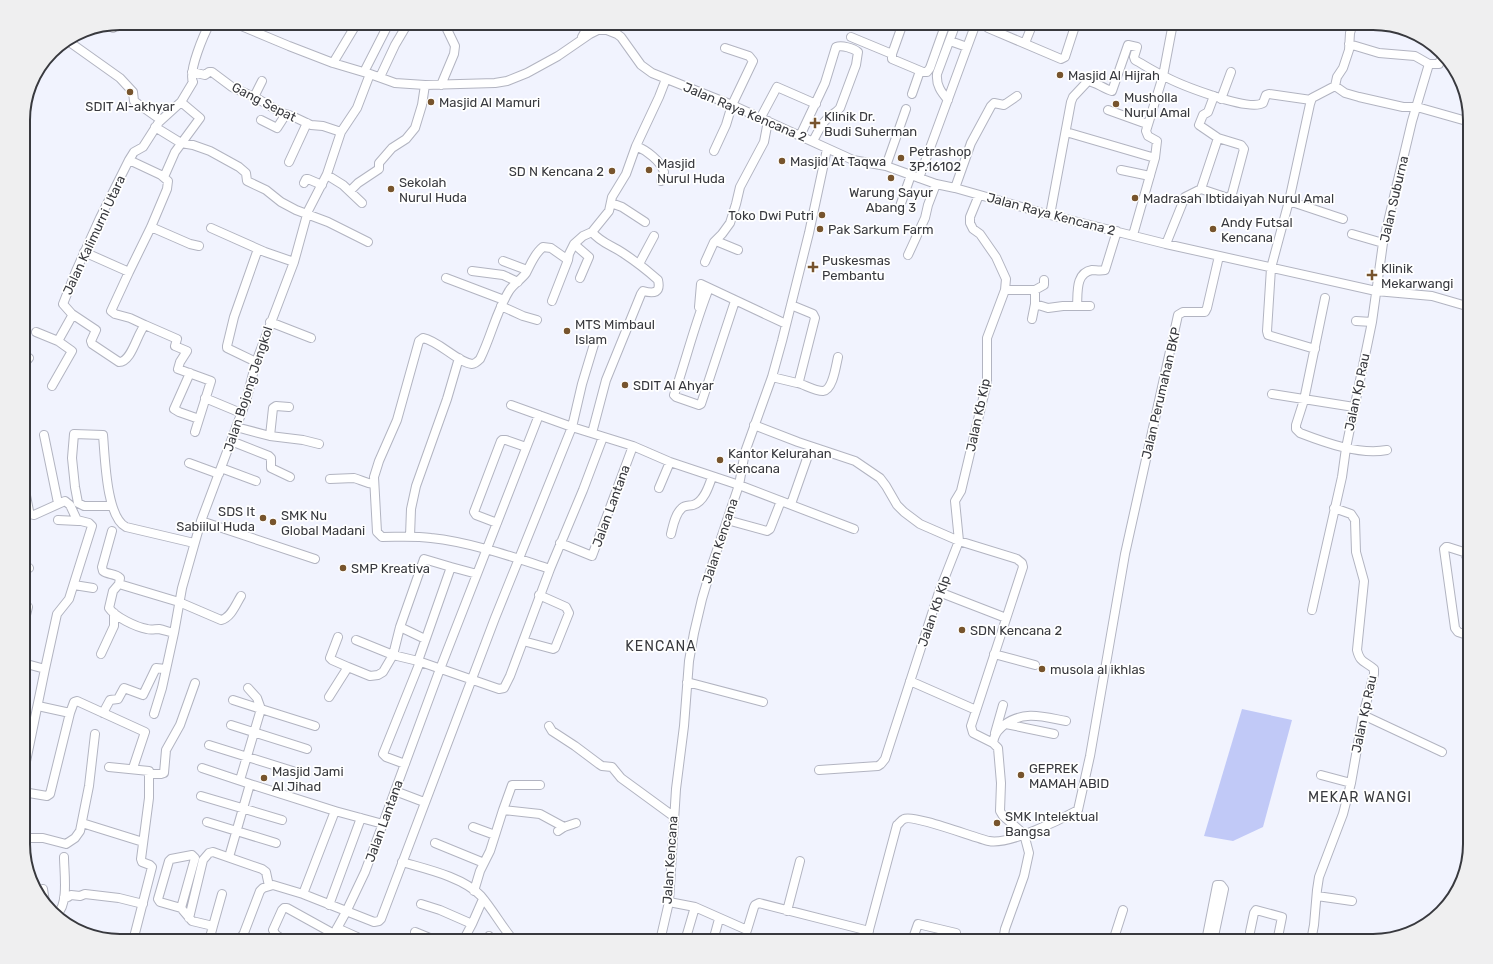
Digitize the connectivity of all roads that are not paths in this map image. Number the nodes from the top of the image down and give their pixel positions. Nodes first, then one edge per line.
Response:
1 (207, 30) edge
2 (251, 30) edge
3 (353, 30) edge
4 (386, 30) edge
5 (404, 30) edge
6 (447, 30) edge
7 (586, 30) edge
8 (901, 30) edge
9 (944, 30) edge
10 (954, 30) edge
11 (973, 30) edge
12 (993, 30) edge
13 (1031, 30) edge
14 (1074, 30) edge
15 (1172, 30) edge
16 (1352, 30) edge
17 (851, 37) dead end
18 (581, 40) junction
19 (950, 41) junction
20 (1026, 43) junction
21 (72, 44) edge
22 (1349, 44) junction
23 (967, 47) junction
24 (725, 48) dead end
25 (892, 54) junction
26 (1440, 60) edge
27 (333, 63) junction
28 (1429, 64) junction
29 (920, 71) junction
30 (192, 72) junction
31 (1231, 72) dead end
32 (367, 73) junction
33 (1163, 76) junction
34 (380, 77) junction
35 (666, 79) junction
36 (262, 81) dead end
37 (425, 85) junction
38 (441, 85) junction
39 (1335, 86) junction
40 (912, 94) dead end
41 (1017, 96) dead end
42 (254, 97) junction
43 (1217, 97) junction
44 (948, 100) junction
45 (1311, 100) junction
46 (181, 102) junction
47 (816, 104) junction
48 (732, 105) junction
49 (1417, 107) junction
50 (906, 109) dead end
51 (1108, 110) dead end
52 (286, 114) junction
53 (764, 119) junction
54 (261, 120) dead end
55 (1463, 120) edge
56 (158, 123) junction
57 (307, 123) junction
58 (1147, 124) junction
59 (340, 132) junction
60 (1066, 132) junction
61 (800, 136) junction
62 (1218, 138) junction
63 (813, 141) junction
64 (181, 143) junction
65 (636, 146) junction
66 (827, 149) junction
67 (714, 151) dead end
68 (1155, 158) junction
69 (129, 160) junction
70 (289, 162) dead end
71 (886, 166) junction
72 (1121, 170) dead end
73 (327, 175) junction
74 (911, 175) junction
75 (1150, 176) junction
76 (164, 177) junction
77 (919, 178) junction
78 (661, 181) dead end
79 (304, 183) dead end
80 (936, 184) junction
81 (322, 185) junction
82 (955, 188) junction
83 (1201, 189) junction
84 (350, 191) junction
85 (979, 195) junction
86 (1289, 201) junction
87 (362, 203) dead end
88 (611, 203) junction
89 (899, 209) dead end
90 (307, 214) junction
91 (1050, 215) junction
92 (1343, 219) dead end
93 (644, 222) dead end
94 (151, 226) junction
95 (211, 228) dead end
96 (1117, 231) junction
97 (592, 232) junction
98 (1352, 234) dead end
99 (1133, 235) junction
100 (654, 236) dead end
101 (716, 241) junction
102 (368, 242) dead end
103 (1383, 243) junction
104 (574, 244) junction
105 (1166, 244) junction
106 (200, 246) dead end
107 (258, 249) junction
108 (738, 250) dead end
109 (84, 252) junction
110 (908, 255) dead end
111 (1219, 256) junction
112 (568, 260) junction
113 (503, 261) dead end
114 (294, 262) junction
115 (705, 262) dead end
116 (639, 264) junction
117 (1271, 268) junction
118 (527, 270) junction
119 (472, 271) dead end
120 (129, 272) junction
121 (446, 278) dead end
122 (580, 278) dead end
123 (1044, 280) dead end
124 (518, 282) junction
125 (1005, 290) junction
126 (1035, 290) junction
127 (1376, 291) junction
128 (1325, 298) dead end
129 (735, 300) junction
130 (552, 301) dead end
131 (503, 303) junction
132 (1035, 304) junction
133 (791, 305) junction
134 (1463, 305) edge
135 (1077, 306) junction
136 (1090, 306) dead end
137 (72, 314) junction
138 (1032, 319) dead end
139 (538, 320) dead end
140 (1356, 321) dead end
141 (270, 322) junction
142 (1372, 322) junction
143 (786, 324) junction
144 (145, 325) junction
145 (36, 332) dead end
146 (311, 338) dead end
147 (58, 341) junction
148 (596, 341) dead end
149 (1315, 349) junction
150 (838, 357) dead end
151 (459, 358) junction
152 (256, 362) junction
153 (190, 373) junction
154 (772, 377) junction
155 (798, 383) junction
156 (52, 386) dead end
157 (1272, 394) dead end
158 (205, 398) junction
159 (1304, 400) junction
160 (511, 405) dead end
161 (289, 407) dead end
162 (1354, 407) junction
163 (241, 413) junction
164 (539, 415) junction
165 (199, 419) junction
166 (754, 425) junction
167 (236, 427) junction
168 (572, 427) junction
169 (195, 432) dead end
170 (592, 433) junction
171 (44, 435) dead end
172 (270, 436) junction
173 (603, 437) junction
174 (231, 441) junction
175 (319, 444) dead end
176 (633, 446) junction
177 (526, 447) junction
178 (811, 447) junction
179 (1346, 448) junction
180 (1387, 450) dead end
181 (670, 462) junction
182 (189, 463) dead end
183 (220, 471) junction
184 (290, 477) dead end
185 (712, 477) junction
186 (330, 479) dead end
187 (256, 480) dead end
188 (374, 484) junction
189 (739, 485) junction
190 (659, 488) dead end
191 (781, 501) junction
192 (58, 503) junction
193 (791, 504) junction
194 (112, 506) junction
195 (1334, 508) junction
196 (30, 514) edge
197 (58, 520) dead end
198 (727, 520) junction
199 (78, 521) junction
200 (201, 521) junction
201 (497, 523) junction
202 (854, 529) dead end
203 (112, 531) dead end
204 (670, 534) dead end
205 (410, 536) junction
206 (959, 540) junction
207 (194, 543) junction
208 (560, 543) junction
209 (486, 550) junction
210 (1463, 552) edge
211 (315, 559) dead end
212 (519, 559) junction
213 (451, 567) junction
214 (550, 569) junction
215 (477, 574) junction
216 (119, 584) junction
217 (74, 585) junction
218 (93, 588) dead end
219 (939, 592) junction
220 (539, 595) junction
221 (241, 596) dead end
222 (179, 602) junction
223 (1312, 610) dead end
224 (114, 613) junction
225 (1006, 618) junction
226 (400, 627) junction
227 (174, 633) junction
228 (1463, 634) edge
229 (338, 637) dead end
230 (425, 639) junction
231 (356, 640) dead end
232 (523, 641) junction
233 (101, 654) dead end
234 (994, 654) junction
235 (393, 656) junction
236 (419, 662) junction
237 (30, 665) edge
238 (1035, 666) dead end
239 (348, 667) junction
240 (44, 669) junction
241 (166, 669) junction
242 (440, 669) junction
243 (472, 680) junction
244 (687, 682) junction
245 (910, 682) junction
246 (194, 683) dead end
247 (248, 688) dead end
248 (329, 698) dead end
249 (233, 700) dead end
250 (763, 702) dead end
251 (1003, 705) dead end
252 (38, 706) junction
253 (261, 709) junction
254 (976, 710) junction
255 (70, 713) junction
256 (103, 713) junction
257 (154, 714) dead end
258 (1363, 714) junction
259 (1066, 721) dead end
260 (1006, 724) junction
261 (231, 725) dead end
262 (315, 726) dead end
263 (549, 726) dead end
264 (254, 732) junction
265 (95, 734) dead end
266 (1054, 734) dead end
267 (994, 735) junction
268 (30, 743) edge
269 (993, 743) junction
270 (209, 745) dead end
271 (307, 749) dead end
272 (1442, 752) dead end
273 (247, 757) junction
274 (405, 764) junction
275 (109, 767) dead end
276 (132, 768) junction
277 (202, 768) dead end
278 (819, 770) dead end
279 (299, 773) dead end
280 (150, 774) junction
281 (1321, 776) dead end
282 (240, 780) junction
283 (1350, 783) junction
284 (250, 784) junction
285 (540, 785) dead end
286 (395, 791) junction
287 (30, 793) edge
288 (201, 796) dead end
289 (424, 802) junction
290 (244, 808) junction
291 (503, 810) junction
292 (335, 811) junction
293 (673, 816) junction
294 (361, 818) junction
295 (282, 820) dead end
296 (82, 822) junction
297 (207, 822) dead end
298 (576, 823) dead end
299 (383, 824) junction
300 (473, 827) dead end
301 (237, 832) junction
302 (1024, 834) junction
303 (495, 835) junction
304 (30, 838) edge
305 (143, 842) junction
306 (276, 843) dead end
307 (435, 843) dead end
308 (64, 857) dead end
309 (229, 857) junction
310 (800, 861) dead end
311 (402, 862) junction
312 (484, 863) junction
313 (269, 886) junction
314 (474, 891) junction
315 (222, 894) dead end
316 (304, 894) junction
317 (1317, 896) junction
318 (64, 898) junction
319 (483, 899) junction
320 (1352, 901) dead end
321 (669, 902) junction
322 (142, 904) junction
323 (421, 904) dead end
324 (329, 905) junction
325 (695, 907) junction
326 (181, 908) junction
327 (1123, 910) dead end
328 (60, 911) edge
329 (786, 911) junction
330 (346, 912) junction
331 (189, 918) junction
332 (719, 918) junction
333 (472, 924) junction
334 (213, 926) junction
335 (747, 930) junction
336 (869, 931) junction
337 (415, 932) dead end
338 (1250, 932) dead end
339 (956, 933) dead end
340 (135, 934) edge
341 (211, 934) edge
342 (243, 934) edge
343 (275, 934) edge
344 (334, 934) edge
345 (420, 934) edge
346 (467, 934) edge
347 (509, 934) edge
348 (662, 934) edge
349 (687, 934) edge
350 (715, 934) edge
351 (746, 934) edge
352 (868, 934) edge
353 (914, 934) edge
354 (1004, 934) edge
355 (1115, 934) edge
356 (1207, 934) edge
357 (1214, 934) edge
358 (1279, 934) edge
359 (1313, 934) edge

1 - 30 street
2 - 27 street, Jalan Raya Kencana 2
3 - 27 street
4 - 32 street, Jalan Bojong Jengkol
5 - 34 street
6 - 38 street
7 - 18 street
8 - 25 street
9 - 29 street
10 - 19 street
11 - 23 street
12 - 20 street
13 - 20 street
14 - 20 street
15 - 33 street
16 - 22 street
17 - 25 street
18 - 35 street, Jalan Raya Kencana 2
18 - 38 street, Jalan Raya Kencana 2
19 - 23 street
19 - 44 street
21 - 56 street
22 - 28 street
22 - 39 street
23 - 44 street
24 - 48 street
25 - 29 street
26 - 28 street
27 - 32 street, Jalan Raya Kencana 2
28 - 49 street, Jalan Suburna
29 - 40 street
30 - 42 street, Gang Sepat
30 - 46 street
31 - 43 street
32 - 34 street, Jalan Raya Kencana 2
32 - 59 street, Jalan Bojong Jengkol
33 - 43 street
33 - 58 street
33 - 60 street
34 - 37 street, Jalan Raya Kencana 2
35 - 48 street, Jalan Raya Kencana 2
35 - 65 street
36 - 42 street
37 - 38 street, Jalan Raya Kencana 2
37 - 84 street
39 - 45 street
39 - 49 street
41 - 82 street
42 - 52 street, Gang Sepat
43 - 45 street
43 - 62 street
44 - 77 street
45 - 86 street
46 - 56 street
46 - 64 street
47 - 53 street
47 - 61 street
47 - 63 street
48 - 53 street, Jalan Raya Kencana 2
48 - 67 street
49 - 55 street
49 - 103 street, Jalan Suburna
50 - 71 street
51 - 58 street
52 - 54 street
52 - 57 street, Gang Sepat
53 - 61 street, Jalan Raya Kencana 2
53 - 101 street
56 - 64 street
56 - 69 street
57 - 59 street, Gang Sepat
57 - 70 street
58 - 68 street
59 - 73 street, Jalan Bojong Jengkol
60 - 68 street
60 - 91 street
61 - 63 street, Jalan Raya Kencana 2
62 - 83 street
62 - 83 street
63 - 66 street, Jalan Raya Kencana 2
64 - 76 street
64 - 90 street
65 - 78 street
65 - 88 street
66 - 71 street, Jalan Raya Kencana 2
66 - 133 street, Jalan Kencana
68 - 75 street
69 - 76 street
69 - 109 street, Jalan Kalimurni Utara
71 - 74 street, Jalan Raya Kencana 2
72 - 75 street
73 - 81 street, Jalan Bojong Jengkol
73 - 84 street
74 - 77 street, Jalan Raya Kencana 2
74 - 89 street
75 - 99 street
76 - 94 street
77 - 80 street, Jalan Raya Kencana 2
79 - 81 street
80 - 82 street, Jalan Raya Kencana 2
80 - 110 street
81 - 90 street, Jalan Bojong Jengkol
82 - 85 street, Jalan Raya Kencana 2
83 - 105 street
84 - 87 street
85 - 91 street, Jalan Raya Kencana 2
85 - 125 street
86 - 92 street
86 - 117 street
88 - 93 street
88 - 97 street
90 - 102 street
90 - 114 street, Jalan Bojong Jengkol
91 - 96 street, Jalan Raya Kencana 2
94 - 106 street
94 - 120 street
95 - 107 street
96 - 99 street, Jalan Raya Kencana 2
96 - 135 street
97 - 104 street
97 - 116 street
98 - 103 street
99 - 105 street, Jalan Raya Kencana 2
100 - 116 street
101 - 108 street
101 - 115 street
103 - 127 street, Jalan Suburna
104 - 112 street
104 - 122 street
105 - 111 street, Jalan Raya Kencana 2
107 - 114 street
107 - 152 street
109 - 120 street
109 - 137 street, Jalan Kalimurni Utara
111 - 117 street, Jalan Raya Kencana 2
111 - 302 street, Jalan Perumahan BKP
112 - 118 street
112 - 130 street
113 - 118 street
114 - 141 street, Jalan Bojong Jengkol
116 - 170 street
117 - 127 street, Jalan Raya Kencana 2
117 - 149 street
118 - 124 street
119 - 124 street
120 - 144 street
121 - 131 street
123 - 126 street
124 - 131 street
125 - 126 street
125 - 206 street, Jalan Kb Kip
126 - 132 street
127 - 134 street, Jalan Raya Kencana 2
127 - 142 street, Jalan Kp Rau
128 - 149 street
129 - 129 street
129 - 143 street
131 - 139 street
131 - 151 street
132 - 135 street
132 - 138 street
133 - 143 street, Jalan Kencana
133 - 155 street
135 - 136 street
137 - 144 street
137 - 147 street, Jalan Kalimurni Utara
140 - 142 street
141 - 146 street
141 - 152 street, Jalan Bojong Jengkol
142 - 162 street, Jalan Kp Rau
143 - 154 street, Jalan Kencana
144 - 153 street
145 - 147 street
147 - 156 street
148 - 168 street
149 - 159 street
150 - 155 street
151 - 188 street
151 - 205 street
152 - 163 street, Jalan Bojong Jengkol
153 - 158 street
153 - 165 street
154 - 155 street
154 - 166 street, Jalan Kencana
157 - 159 street
158 - 163 street
158 - 165 street
159 - 162 street
159 - 179 street
160 - 164 street
161 - 172 street
162 - 179 street, Jalan Kp Rau
163 - 167 street, Jalan Bojong Jengkol
164 - 168 street
164 - 177 street, Jalan Lantana
165 - 169 street
166 - 178 street
166 - 189 street, Jalan Kencana
167 - 172 street
167 - 174 street, Jalan Bojong Jengkol
168 - 170 street
168 - 212 street
170 - 173 street
171 - 192 street
172 - 175 street
173 - 176 street
173 - 208 street
174 - 183 street, Jalan Bojong Jengkol
174 - 184 street
176 - 181 street
176 - 208 street, Jalan Lantana
177 - 201 street, Jalan Lantana
177 - 201 street
178 - 193 street
178 - 206 street
179 - 180 street
179 - 195 street, Jalan Kp Rau
181 - 185 street
181 - 190 street
182 - 183 street
183 - 187 street
183 - 200 street, Jalan Bojong Jengkol
185 - 189 street
185 - 204 street
186 - 188 street
188 - 205 street
189 - 191 street
189 - 198 street, Jalan Kencana
191 - 193 street
191 - 198 street
192 - 196 street
192 - 199 street
193 - 202 street
194 - 194 street
194 - 207 street
195 - 223 street
195 - 258 street, Jalan Kp Rau
197 - 199 street
198 - 244 street, Jalan Kencana
199 - 217 street
200 - 207 street, Jalan Bojong Jengkol
200 - 211 street
201 - 209 street, Jalan Lantana
203 - 216 street
205 - 209 street
206 - 219 street, Jalan Kb Klp
206 - 225 street
207 - 222 street, Jalan Bojong Jengkol
208 - 214 street
209 - 212 street
209 - 215 street, Jalan Lantana
210 - 228 street
212 - 214 street
212 - 243 street
213 - 215 street
213 - 226 street
213 - 230 street
214 - 220 street
215 - 242 street, Jalan Lantana
216 - 222 street
216 - 224 street
217 - 218 street
217 - 240 street
219 - 225 street
219 - 245 street, Jalan Kb Klp
220 - 232 street
220 - 232 street
221 - 222 street
222 - 227 street, Jalan Bojong Jengkol
224 - 227 street
224 - 233 street
225 - 234 street
226 - 230 street
226 - 235 street
227 - 241 street, Jalan Bojong Jengkol
229 - 239 street
230 - 236 street
231 - 235 street
232 - 243 street
234 - 238 street
234 - 254 street
235 - 236 street
235 - 239 street
236 - 242 street
236 - 274 street
237 - 240 street
239 - 248 street
240 - 252 street
241 - 256 street
241 - 257 street, Jalan Bojong Jengkol
242 - 243 street
242 - 274 street, Jalan Lantana
243 - 289 street
244 - 250 street
244 - 293 street, Jalan Kencana
245 - 254 street
245 - 278 street, Jalan Kb Klp
246 - 280 street
247 - 253 street
249 - 253 street
251 - 267 street
252 - 255 street
252 - 268 street
253 - 262 street
253 - 264 street
254 - 269 street
255 - 256 street
255 - 287 street
256 - 276 street
258 - 272 street
258 - 283 street, Jalan Kp Rau
259 - 260 street
260 - 266 street
260 - 267 street
261 - 264 street
263 - 293 street
264 - 271 street
264 - 273 street
265 - 296 street
267 - 269 street
269 - 302 street
270 - 273 street
273 - 279 street
273 - 282 street
274 - 286 street, Jalan Lantana
275 - 276 street
276 - 280 street
277 - 282 street
280 - 305 street
281 - 283 street
282 - 284 street
283 - 317 street, Jalan Kp Rau
284 - 290 street
284 - 292 street
285 - 291 street
286 - 289 street
286 - 299 street, Jalan Lantana
288 - 290 street
289 - 311 street
290 - 295 street
290 - 301 street
291 - 298 street
291 - 303 street
292 - 294 street
292 - 316 street
293 - 321 street, Jalan Kencana
294 - 299 street
294 - 324 street
296 - 304 street
296 - 305 street
297 - 301 street
299 - 330 street, Jalan Lantana
300 - 303 street
301 - 306 street
301 - 309 street
302 - 336 street
302 - 354 street
303 - 312 street
305 - 322 street
307 - 312 street
308 - 318 street
309 - 313 street
309 - 331 street
310 - 329 street
311 - 314 street
311 - 330 street
312 - 314 street
313 - 316 street
313 - 342 street
314 - 319 street
315 - 334 street
316 - 324 street
317 - 320 street
317 - 359 street, Jalan Kp Rau
318 - 322 street
318 - 328 street
319 - 333 street
319 - 347 street
321 - 325 street
321 - 348 street, Jalan Kencana
322 - 340 street
323 - 333 street
324 - 330 street
325 - 332 street
325 - 349 street
326 - 326 street
326 - 331 street
327 - 355 street
329 - 335 street
329 - 336 street
330 - 344 street, Jalan Lantana
331 - 334 street
332 - 335 street
332 - 350 street
333 - 346 street
334 - 341 street
335 - 351 street
336 - 352 street
337 - 345 street
338 - 358 street
339 - 353 street
343 - 344 street
356 - 357 street

